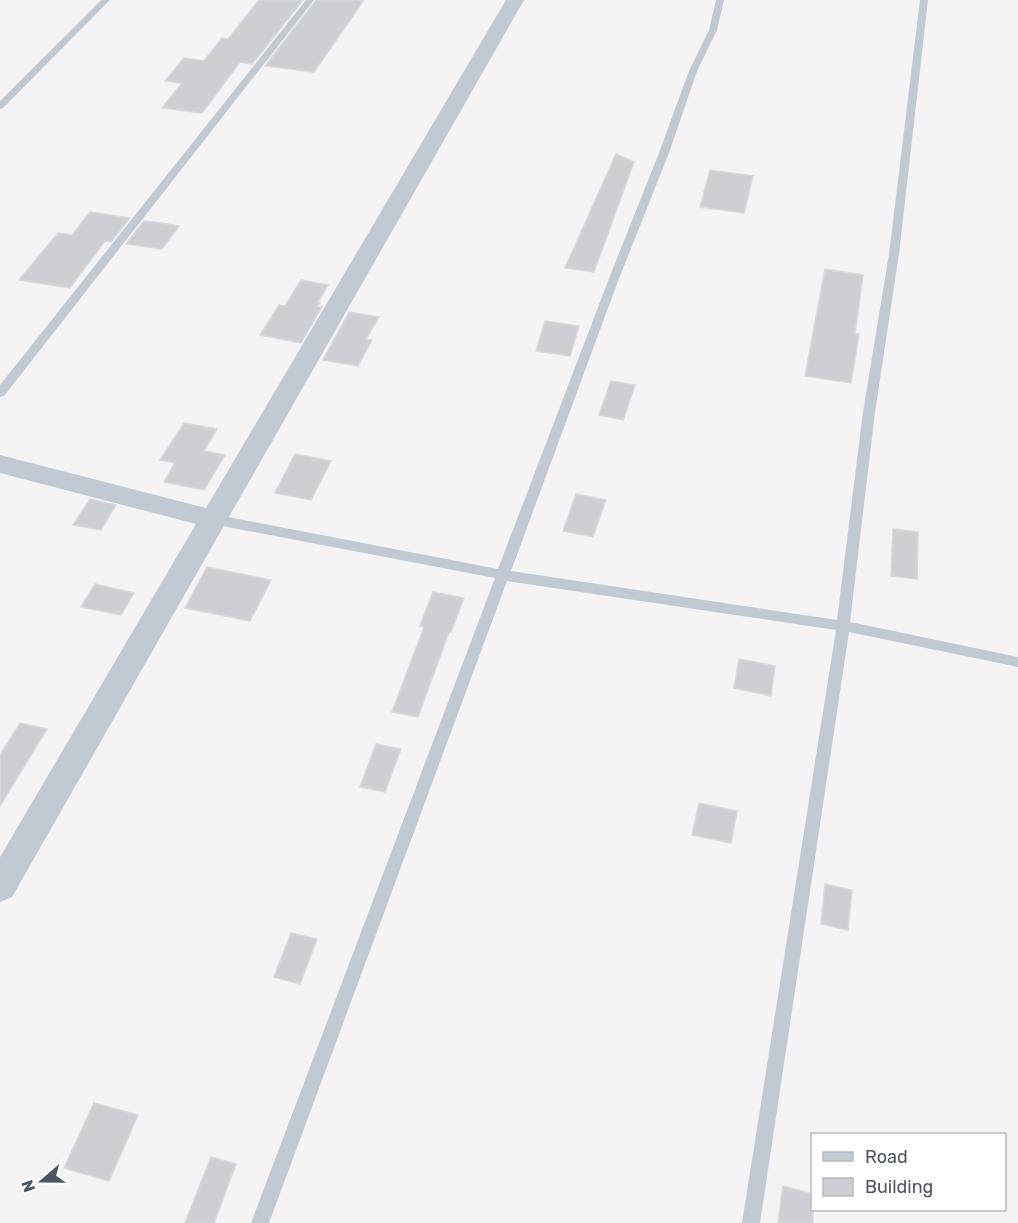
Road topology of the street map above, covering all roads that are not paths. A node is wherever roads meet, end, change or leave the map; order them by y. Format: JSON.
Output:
{"nodes":[{"id":1,"x":106,"y":0,"type":"edge"},
{"id":2,"x":310,"y":0,"type":"edge"},
{"id":3,"x":515,"y":0,"type":"edge"},
{"id":4,"x":720,"y":0,"type":"edge"},
{"id":5,"x":924,"y":0,"type":"edge"},
{"id":6,"x":0,"y":106,"type":"edge"},
{"id":7,"x":0,"y":393,"type":"edge"},
{"id":8,"x":0,"y":464,"type":"edge"},
{"id":9,"x":212,"y":519,"type":"junction"},
{"id":10,"x":503,"y":575,"type":"junction"},
{"id":11,"x":843,"y":627,"type":"junction"},
{"id":12,"x":1018,"y":662,"type":"edge"},
{"id":13,"x":0,"y":887,"type":"edge"},
{"id":14,"x":260,"y":1223,"type":"edge"},
{"id":15,"x":751,"y":1223,"type":"edge"}],
"edges":[{"from":1,"to":6,"type":"lane"},
{"from":2,"to":7,"type":"lane"},
{"from":3,"to":9,"type":"street"},
{"from":4,"to":10,"type":"lane"},
{"from":5,"to":11,"type":"lane"},
{"from":8,"to":9,"type":"street"},
{"from":9,"to":10,"type":"lane"},
{"from":9,"to":13,"type":"street"},
{"from":10,"to":11,"type":"lane"},
{"from":10,"to":14,"type":"lane"},
{"from":11,"to":12,"type":"lane"},
{"from":11,"to":15,"type":"lane"}]}
